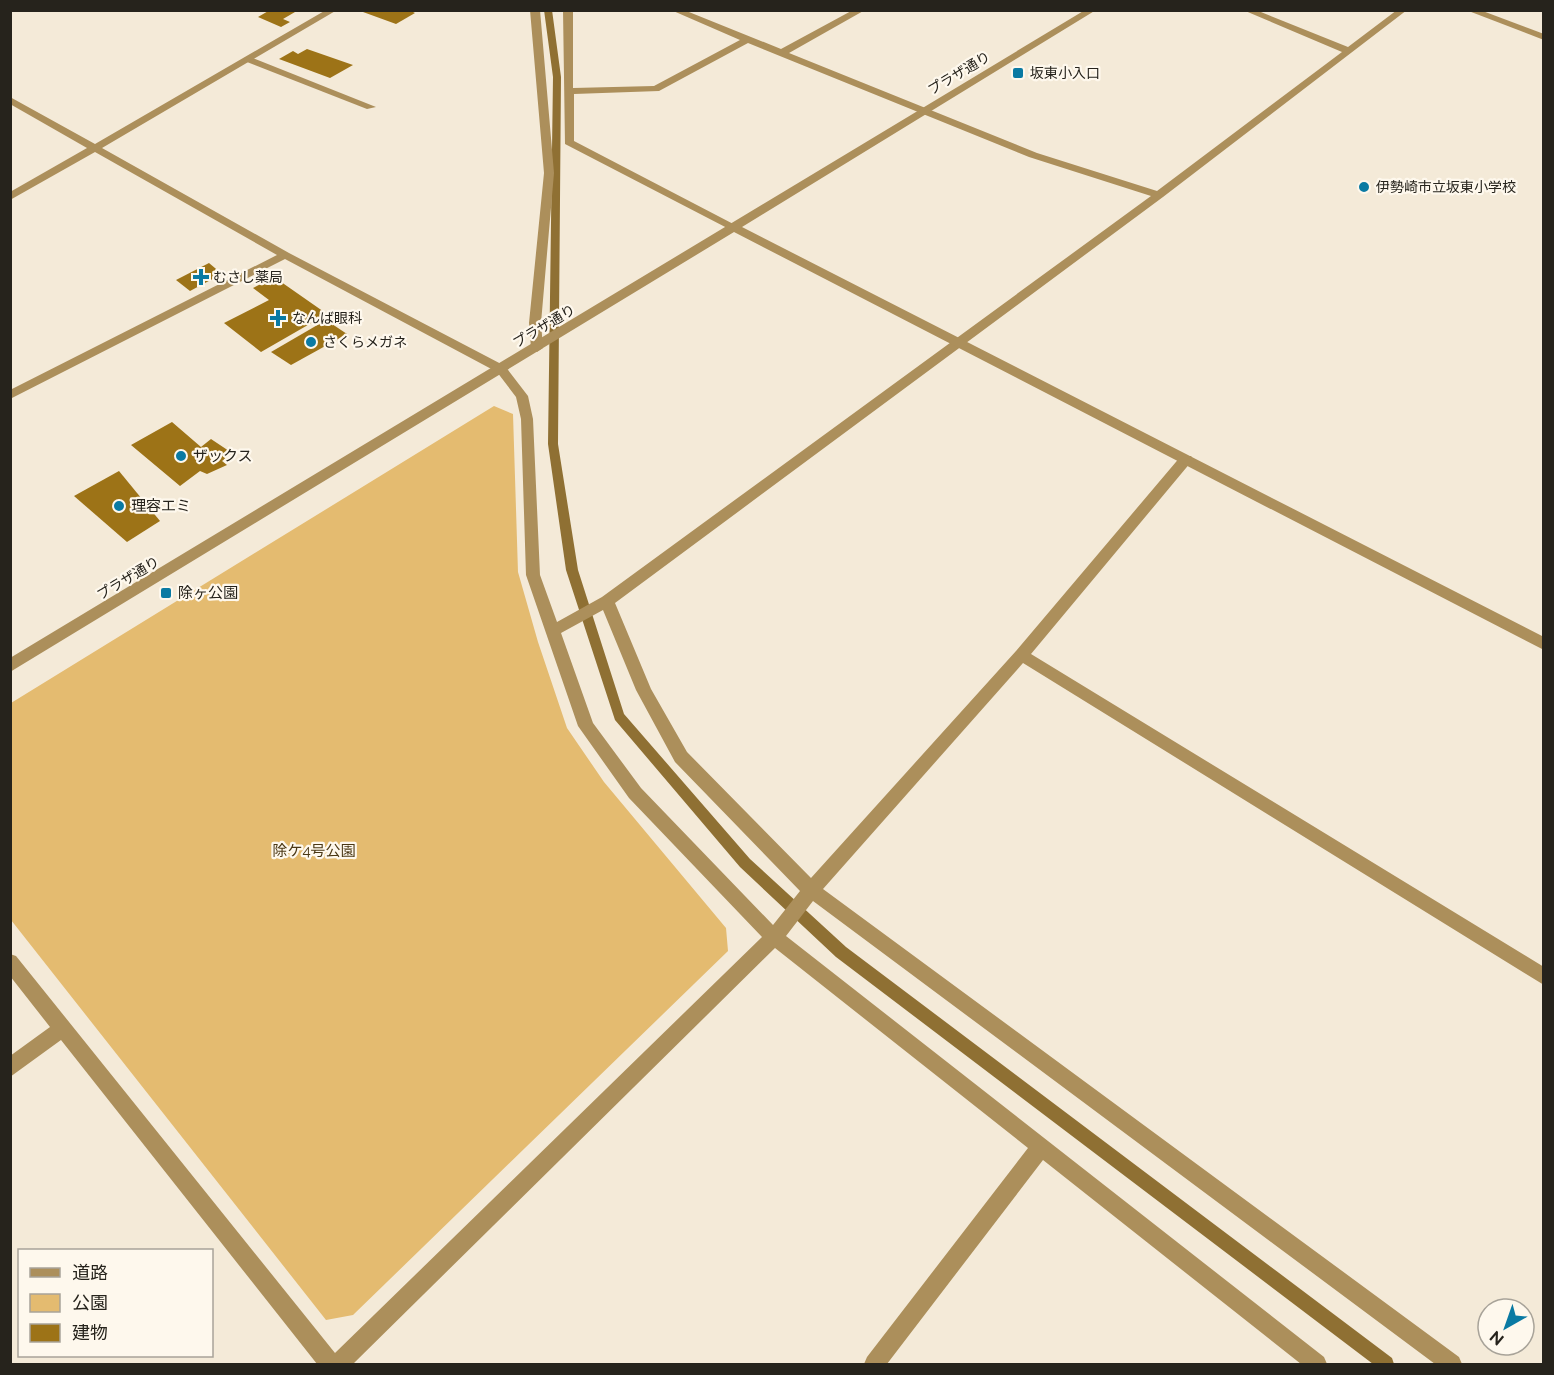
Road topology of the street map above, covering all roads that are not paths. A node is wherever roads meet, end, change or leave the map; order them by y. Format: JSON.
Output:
{"nodes":[{"id":1,"x":333,"y":10,"type":"edge"},
{"id":2,"x":535,"y":10,"type":"edge"},
{"id":3,"x":568,"y":10,"type":"edge"},
{"id":4,"x":675,"y":10,"type":"edge"},
{"id":5,"x":861,"y":10,"type":"edge"},
{"id":6,"x":1092,"y":10,"type":"edge"},
{"id":7,"x":1246,"y":10,"type":"edge"},
{"id":8,"x":1403,"y":10,"type":"edge"},
{"id":9,"x":1470,"y":10,"type":"edge"},
{"id":10,"x":1544,"y":37,"type":"edge"},
{"id":11,"x":747,"y":40,"type":"junction"},
{"id":12,"x":1349,"y":51,"type":"junction"},
{"id":13,"x":781,"y":53,"type":"junction"},
{"id":14,"x":250,"y":60,"type":"junction"},
{"id":15,"x":568,"y":91,"type":"junction"},
{"id":16,"x":10,"y":100,"type":"edge"},
{"id":17,"x":371,"y":107,"type":"dead end"},
{"id":18,"x":923,"y":112,"type":"junction"},
{"id":19,"x":96,"y":149,"type":"junction"},
{"id":20,"x":1159,"y":195,"type":"junction"},
{"id":21,"x":10,"y":197,"type":"edge"},
{"id":22,"x":735,"y":228,"type":"junction"},
{"id":23,"x":285,"y":255,"type":"junction"},
{"id":24,"x":960,"y":342,"type":"junction"},
{"id":25,"x":537,"y":348,"type":"junction"},
{"id":26,"x":501,"y":369,"type":"junction"},
{"id":27,"x":10,"y":395,"type":"edge"},
{"id":28,"x":1186,"y":459,"type":"junction"},
{"id":29,"x":607,"y":601,"type":"junction"},
{"id":30,"x":552,"y":631,"type":"junction"},
{"id":31,"x":1544,"y":644,"type":"edge"},
{"id":32,"x":1021,"y":655,"type":"junction"},
{"id":33,"x":10,"y":666,"type":"edge"},
{"id":34,"x":811,"y":890,"type":"junction"},
{"id":35,"x":774,"y":938,"type":"junction"},
{"id":36,"x":10,"y":962,"type":"edge"},
{"id":37,"x":1544,"y":976,"type":"edge"},
{"id":38,"x":63,"y":1028,"type":"junction"},
{"id":39,"x":10,"y":1068,"type":"edge"},
{"id":40,"x":1040,"y":1148,"type":"junction"},
{"id":41,"x":330,"y":1365,"type":"edge"},
{"id":42,"x":339,"y":1365,"type":"edge"},
{"id":43,"x":874,"y":1365,"type":"edge"},
{"id":44,"x":1317,"y":1365,"type":"edge"},
{"id":45,"x":1452,"y":1365,"type":"edge"}],
"edges":[{"from":1,"to":14,"type":"street"},
{"from":2,"to":25,"type":"street"},
{"from":3,"to":15,"type":"street"},
{"from":4,"to":11,"type":"street"},
{"from":5,"to":13,"type":"street"},
{"from":6,"to":18,"type":"street","name":"プラザ通り"},
{"from":7,"to":12,"type":"street"},
{"from":8,"to":12,"type":"street"},
{"from":9,"to":10,"type":"street"},
{"from":11,"to":13,"type":"street"},
{"from":11,"to":15,"type":"street"},
{"from":12,"to":20,"type":"street"},
{"from":13,"to":18,"type":"street"},
{"from":14,"to":17,"type":"street"},
{"from":14,"to":19,"type":"street"},
{"from":15,"to":22,"type":"street"},
{"from":16,"to":19,"type":"street"},
{"from":18,"to":20,"type":"street"},
{"from":18,"to":22,"type":"street","name":"プラザ通り"},
{"from":19,"to":21,"type":"street"},
{"from":19,"to":23,"type":"street"},
{"from":20,"to":24,"type":"street"},
{"from":22,"to":24,"type":"street"},
{"from":22,"to":25,"type":"street","name":"プラザ通り"},
{"from":23,"to":26,"type":"street"},
{"from":23,"to":27,"type":"street"},
{"from":24,"to":28,"type":"street"},
{"from":24,"to":29,"type":"street"},
{"from":25,"to":26,"type":"street","name":"プラザ通り"},
{"from":26,"to":30,"type":"street"},
{"from":26,"to":33,"type":"street","name":"プラザ通り"},
{"from":28,"to":31,"type":"street"},
{"from":28,"to":32,"type":"street"},
{"from":29,"to":30,"type":"street"},
{"from":29,"to":34,"type":"street"},
{"from":30,"to":35,"type":"street"},
{"from":32,"to":34,"type":"street"},
{"from":32,"to":37,"type":"street"},
{"from":34,"to":35,"type":"street"},
{"from":34,"to":45,"type":"street"},
{"from":35,"to":40,"type":"street"},
{"from":35,"to":42,"type":"street"},
{"from":36,"to":38,"type":"street"},
{"from":38,"to":39,"type":"street"},
{"from":38,"to":41,"type":"street"},
{"from":40,"to":43,"type":"street"},
{"from":40,"to":44,"type":"street"}]}
